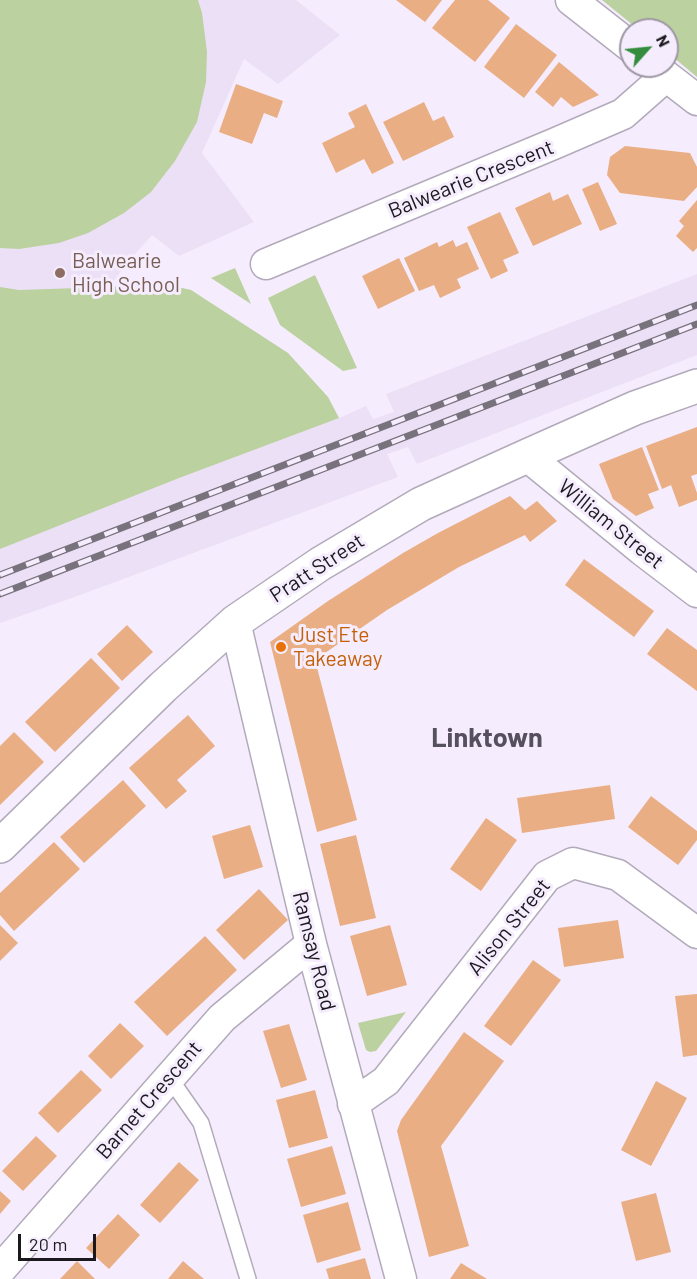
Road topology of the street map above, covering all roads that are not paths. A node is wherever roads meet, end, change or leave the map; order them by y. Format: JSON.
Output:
{"nodes":[{"id":1,"x":571,"y":0,"type":"edge"},
{"id":2,"x":619,"y":38,"type":"edge"},
{"id":3,"x":653,"y":78,"type":"edge"},
{"id":4,"x":668,"y":78,"type":"edge"},
{"id":5,"x":697,"y":100,"type":"edge"},
{"id":6,"x":266,"y":264,"type":"dead end"},
{"id":7,"x":697,"y":386,"type":"edge"},
{"id":8,"x":527,"y":456,"type":"junction"},
{"id":9,"x":697,"y":592,"type":"edge"},
{"id":10,"x":235,"y":622,"type":"junction"},
{"id":11,"x":0,"y":846,"type":"edge"},
{"id":12,"x":697,"y":933,"type":"edge"},
{"id":13,"x":311,"y":944,"type":"junction"},
{"id":14,"x":170,"y":1077,"type":"junction"},
{"id":15,"x":353,"y":1104,"type":"junction"},
{"id":16,"x":0,"y":1270,"type":"edge"},
{"id":17,"x":248,"y":1279,"type":"edge"},
{"id":18,"x":401,"y":1279,"type":"edge"}],
"edges":[{"from":1,"to":2,"type":"street"},
{"from":3,"to":6,"type":"street","name":"Balwearie Crescent"},
{"from":4,"to":5,"type":"street"},
{"from":7,"to":8,"type":"main road","name":"Pratt Street"},
{"from":8,"to":9,"type":"street","name":"William Street"},
{"from":8,"to":10,"type":"main road","name":"Pratt Street"},
{"from":10,"to":11,"type":"main road","name":"Pratt Street"},
{"from":10,"to":13,"type":"street","name":"Ramsay Road"},
{"from":12,"to":15,"type":"street","name":"Alison Street"},
{"from":13,"to":14,"type":"street","name":"Barnet Crescent"},
{"from":13,"to":15,"type":"street","name":"Ramsay Road"},
{"from":14,"to":16,"type":"street","name":"Barnet Crescent"},
{"from":14,"to":17,"type":"lane"},
{"from":15,"to":18,"type":"street","name":"Ramsay Road"}]}
